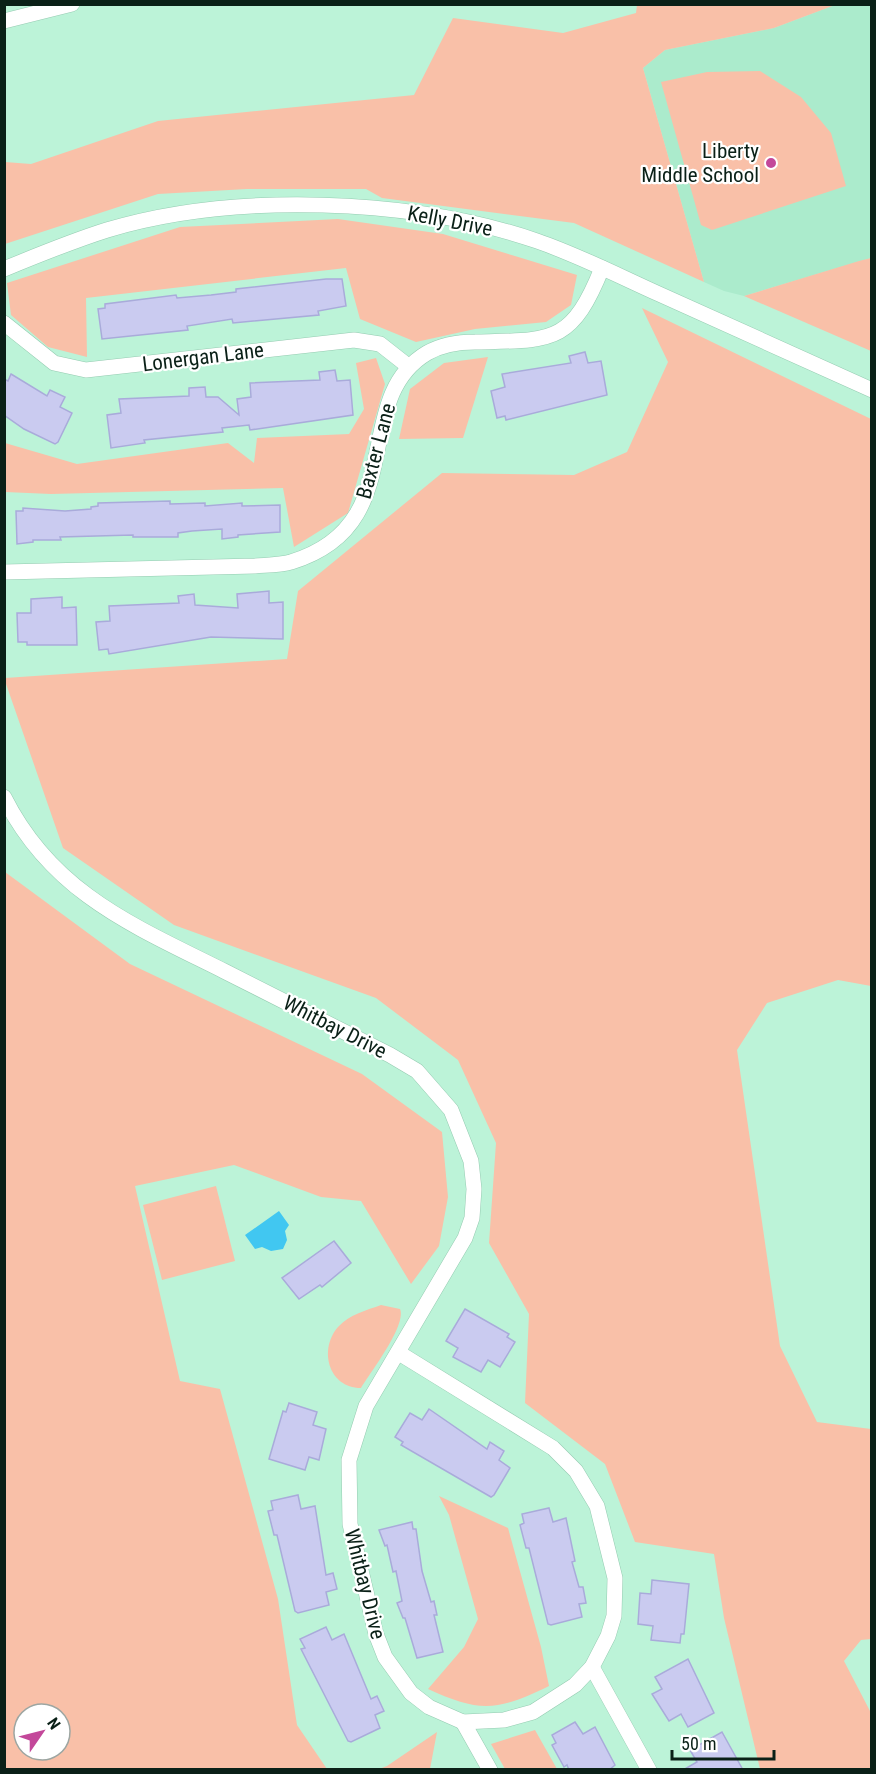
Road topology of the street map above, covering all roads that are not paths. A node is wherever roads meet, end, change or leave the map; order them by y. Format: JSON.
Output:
{"nodes":[{"id":1,"x":72,"y":4,"type":"edge"},
{"id":2,"x":4,"y":21,"type":"edge"},
{"id":3,"x":602,"y":268,"type":"junction"},
{"id":4,"x":4,"y":269,"type":"edge"},
{"id":5,"x":4,"y":323,"type":"edge"},
{"id":6,"x":408,"y":366,"type":"junction"},
{"id":7,"x":872,"y":390,"type":"edge"},
{"id":8,"x":4,"y":572,"type":"edge"},
{"id":9,"x":4,"y":797,"type":"edge"},
{"id":10,"x":399,"y":1353,"type":"junction"},
{"id":11,"x":592,"y":1667,"type":"junction"},
{"id":12,"x":463,"y":1722,"type":"junction"},
{"id":13,"x":490,"y":1770,"type":"edge"},
{"id":14,"x":649,"y":1770,"type":"edge"}],
"edges":[{"from":1,"to":2,"type":"street"},
{"from":3,"to":4,"type":"street","name":"Kelly Drive"},
{"from":3,"to":6,"type":"street","name":"Baxter Lane"},
{"from":3,"to":7,"type":"street","name":"Kelly Drive"},
{"from":5,"to":6,"type":"street","name":"Lonergan Lane"},
{"from":6,"to":8,"type":"street","name":"Baxter Lane"},
{"from":9,"to":10,"type":"street","name":"Whitbay Drive"},
{"from":10,"to":11,"type":"street","name":"Whitbay Drive"},
{"from":10,"to":12,"type":"street","name":"Whitbay Drive"},
{"from":11,"to":12,"type":"street","name":"Whitbay Drive"},
{"from":11,"to":14,"type":"street"},
{"from":12,"to":13,"type":"street"}]}
